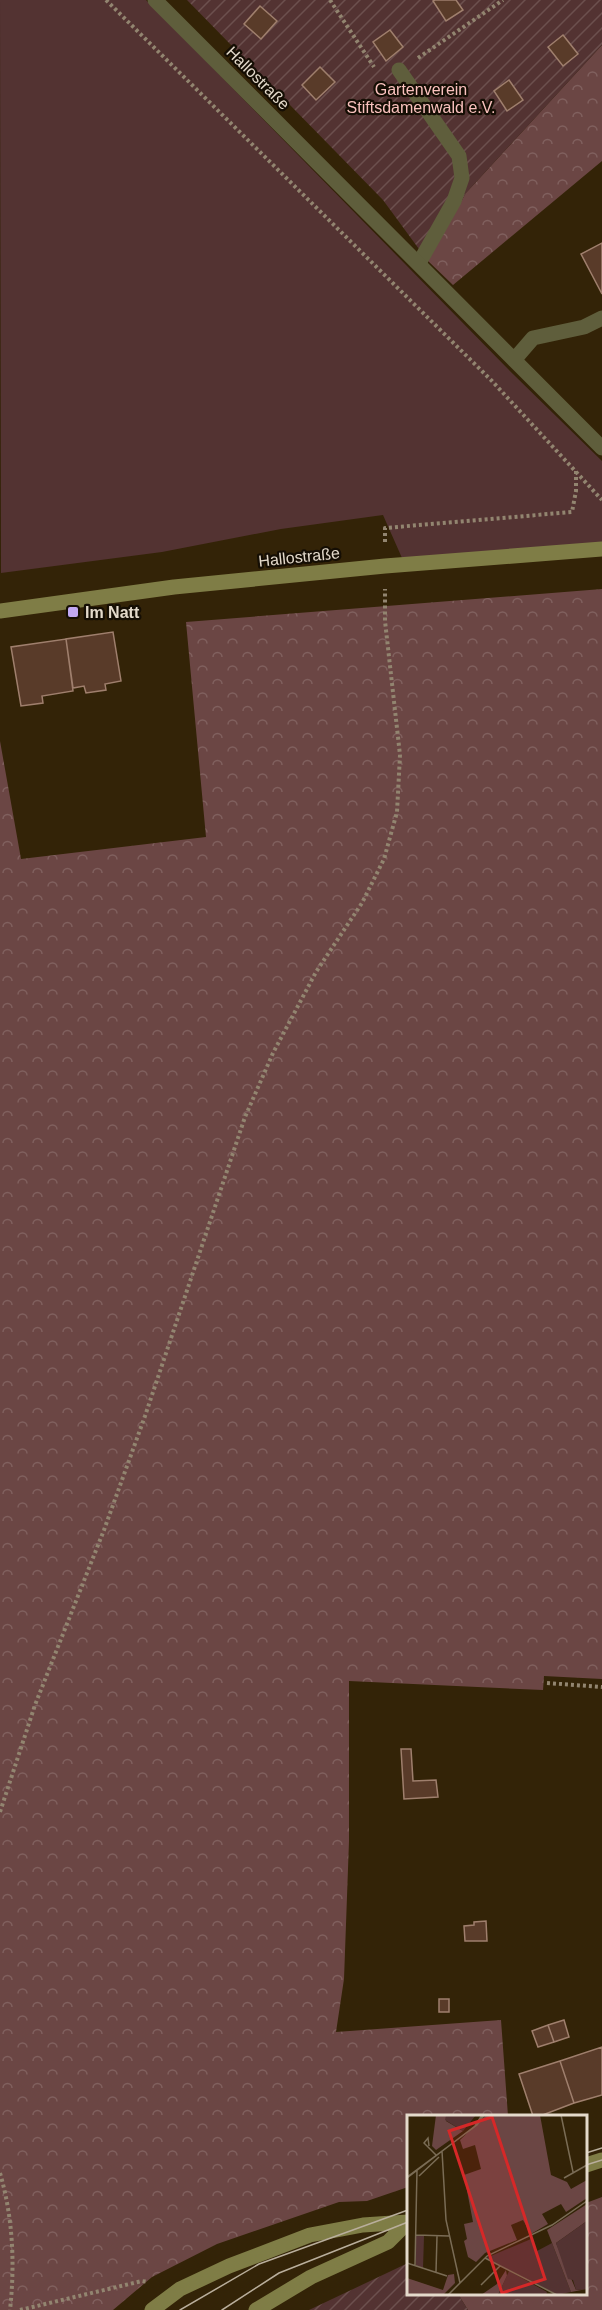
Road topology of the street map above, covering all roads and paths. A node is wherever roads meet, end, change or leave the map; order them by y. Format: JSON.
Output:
{"nodes":[{"id":1,"x":106,"y":0,"type":"edge"},
{"id":2,"x":155,"y":0,"type":"edge"},
{"id":3,"x":330,"y":0,"type":"edge"},
{"id":4,"x":502,"y":0,"type":"edge"},
{"id":5,"x":399,"y":70,"type":"junction"},
{"id":6,"x":419,"y":263,"type":"junction"},
{"id":7,"x":602,"y":318,"type":"edge"},
{"id":8,"x":514,"y":360,"type":"junction"},
{"id":9,"x":602,"y":448,"type":"edge"},
{"id":10,"x":576,"y":470,"type":"junction"},
{"id":11,"x":602,"y":500,"type":"edge"},
{"id":12,"x":602,"y":549,"type":"edge"},
{"id":13,"x":385,"y":566,"type":"junction"},
{"id":14,"x":0,"y":611,"type":"edge"},
{"id":15,"x":547,"y":1683,"type":"dead end"},
{"id":16,"x":602,"y":1687,"type":"edge"},
{"id":17,"x":0,"y":1812,"type":"edge"},
{"id":18,"x":602,"y":2160,"type":"edge"},
{"id":19,"x":587,"y":2164,"type":"edge"},
{"id":20,"x":0,"y":2173,"type":"edge"},
{"id":21,"x":407,"y":2222,"type":"edge"},
{"id":22,"x":407,"y":2223,"type":"edge"},
{"id":23,"x":180,"y":2289,"type":"junction"},
{"id":24,"x":10,"y":2310,"type":"edge"},
{"id":25,"x":20,"y":2310,"type":"edge"},
{"id":26,"x":152,"y":2310,"type":"edge"},
{"id":27,"x":256,"y":2310,"type":"edge"}],
"edges":[{"from":1,"to":10,"type":"path"},
{"from":2,"to":6,"type":"street","name":"Hallostraße"},
{"from":3,"to":5,"type":"path"},
{"from":4,"to":5,"type":"path"},
{"from":5,"to":6,"type":"street"},
{"from":6,"to":8,"type":"street","name":"Hallostraße"},
{"from":7,"to":8,"type":"street"},
{"from":8,"to":9,"type":"street","name":"Hallostraße"},
{"from":10,"to":11,"type":"path"},
{"from":10,"to":13,"type":"path"},
{"from":12,"to":13,"type":"main road","name":"Hallostraße"},
{"from":13,"to":14,"type":"main road","name":"Hallostraße"},
{"from":13,"to":17,"type":"path"},
{"from":15,"to":16,"type":"path"},
{"from":18,"to":19,"type":"main road"},
{"from":20,"to":24,"type":"path"},
{"from":21,"to":23,"type":"main road"},
{"from":22,"to":27,"type":"main road"},
{"from":23,"to":25,"type":"path"},
{"from":23,"to":26,"type":"main road"}]}
